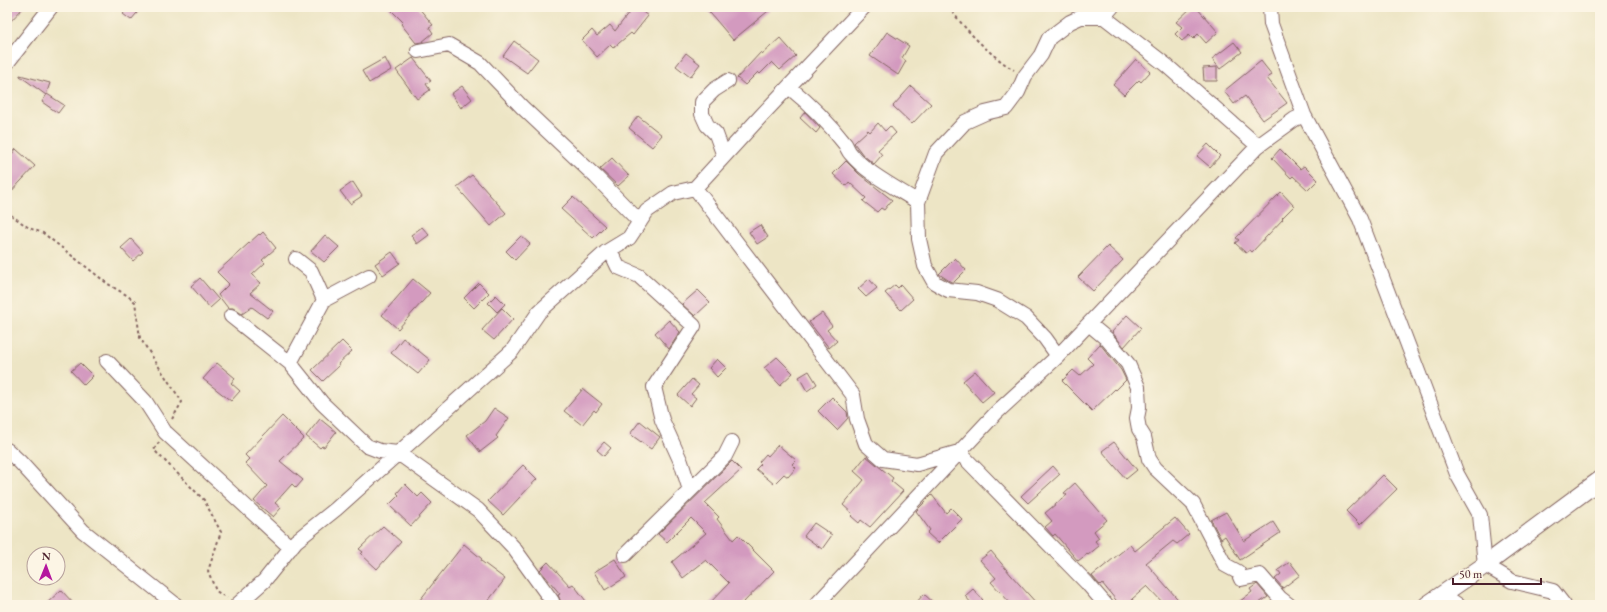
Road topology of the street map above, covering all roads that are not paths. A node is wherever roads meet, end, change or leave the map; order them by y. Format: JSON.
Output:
{"nodes":[{"id":1,"x":51,"y":7,"type":"edge"},
{"id":2,"x":864,"y":7,"type":"edge"},
{"id":3,"x":1091,"y":7,"type":"edge"},
{"id":4,"x":1270,"y":7,"type":"edge"},
{"id":5,"x":1108,"y":12,"type":"edge"},
{"id":6,"x":418,"y":51,"type":"dead end"},
{"id":7,"x":7,"y":63,"type":"edge"},
{"id":8,"x":728,"y":81,"type":"dead end"},
{"id":9,"x":789,"y":87,"type":"junction"},
{"id":10,"x":1304,"y":115,"type":"junction"},
{"id":11,"x":1258,"y":146,"type":"junction"},
{"id":12,"x":724,"y":156,"type":"junction"},
{"id":13,"x":695,"y":188,"type":"junction"},
{"id":14,"x":918,"y":202,"type":"junction"},
{"id":15,"x":640,"y":222,"type":"junction"},
{"id":16,"x":610,"y":250,"type":"junction"},
{"id":17,"x":296,"y":259,"type":"dead end"},
{"id":18,"x":369,"y":276,"type":"dead end"},
{"id":19,"x":324,"y":300,"type":"junction"},
{"id":20,"x":231,"y":316,"type":"dead end"},
{"id":21,"x":1089,"y":324,"type":"junction"},
{"id":22,"x":1058,"y":356,"type":"junction"},
{"id":23,"x":107,"y":361,"type":"dead end"},
{"id":24,"x":290,"y":363,"type":"junction"},
{"id":25,"x":732,"y":442,"type":"dead end"},
{"id":26,"x":7,"y":450,"type":"edge"},
{"id":27,"x":959,"y":452,"type":"junction"},
{"id":28,"x":398,"y":453,"type":"junction"},
{"id":29,"x":1600,"y":480,"type":"edge"},
{"id":30,"x":690,"y":490,"type":"junction"},
{"id":31,"x":291,"y":548,"type":"junction"},
{"id":32,"x":625,"y":555,"type":"dead end"},
{"id":33,"x":1484,"y":565,"type":"junction"},
{"id":34,"x":1442,"y":594,"type":"junction"},
{"id":35,"x":176,"y":605,"type":"edge"},
{"id":36,"x":237,"y":605,"type":"edge"},
{"id":37,"x":553,"y":605,"type":"edge"},
{"id":38,"x":816,"y":605,"type":"edge"},
{"id":39,"x":1106,"y":605,"type":"edge"},
{"id":40,"x":1289,"y":605,"type":"edge"},
{"id":41,"x":1427,"y":605,"type":"edge"},
{"id":42,"x":1458,"y":605,"type":"edge"},
{"id":43,"x":1564,"y":605,"type":"edge"}],
"edges":[{"from":1,"to":7,"type":"street"},
{"from":2,"to":9,"type":"street"},
{"from":3,"to":5,"type":"street"},
{"from":4,"to":10,"type":"street"},
{"from":5,"to":11,"type":"street"},
{"from":5,"to":14,"type":"street"},
{"from":6,"to":15,"type":"street"},
{"from":8,"to":12,"type":"street"},
{"from":9,"to":12,"type":"street"},
{"from":9,"to":14,"type":"street"},
{"from":10,"to":11,"type":"street"},
{"from":10,"to":33,"type":"street"},
{"from":11,"to":21,"type":"street"},
{"from":12,"to":13,"type":"street"},
{"from":13,"to":15,"type":"street"},
{"from":13,"to":27,"type":"street"},
{"from":14,"to":22,"type":"street"},
{"from":15,"to":16,"type":"street"},
{"from":16,"to":28,"type":"street"},
{"from":16,"to":30,"type":"street"},
{"from":17,"to":19,"type":"street"},
{"from":18,"to":19,"type":"street"},
{"from":19,"to":24,"type":"street"},
{"from":20,"to":24,"type":"street"},
{"from":21,"to":22,"type":"street"},
{"from":21,"to":40,"type":"street"},
{"from":22,"to":27,"type":"street"},
{"from":23,"to":31,"type":"street"},
{"from":24,"to":28,"type":"street"},
{"from":25,"to":30,"type":"street"},
{"from":26,"to":35,"type":"street"},
{"from":27,"to":38,"type":"street"},
{"from":27,"to":39,"type":"street"},
{"from":28,"to":31,"type":"street"},
{"from":28,"to":37,"type":"street"},
{"from":29,"to":33,"type":"main road"},
{"from":30,"to":32,"type":"street"},
{"from":31,"to":36,"type":"street"},
{"from":33,"to":34,"type":"main road"},
{"from":33,"to":43,"type":"street"},
{"from":34,"to":41,"type":"main road"},
{"from":34,"to":42,"type":"street"}]}
